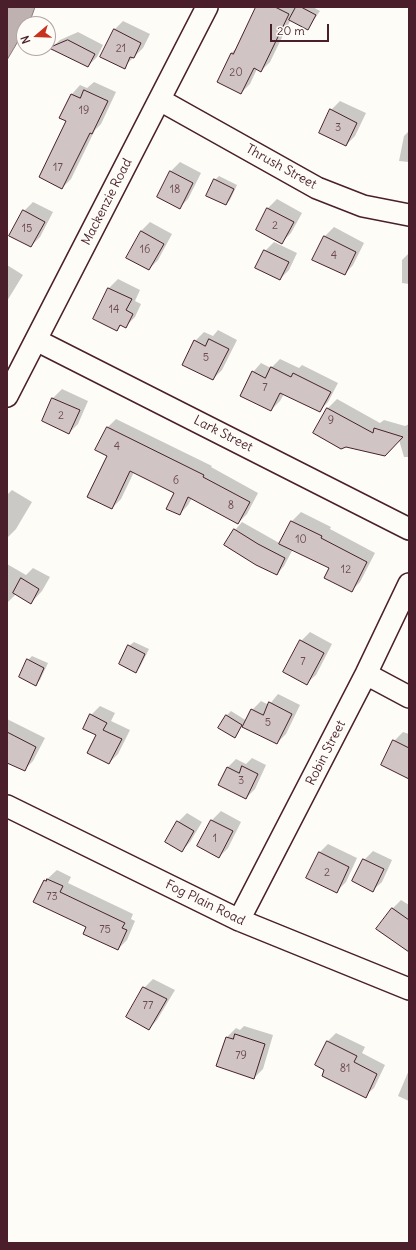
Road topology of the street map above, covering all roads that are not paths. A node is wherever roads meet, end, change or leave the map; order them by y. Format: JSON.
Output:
{"nodes":[{"id":1,"x":207,"y":7,"type":"edge"},
{"id":2,"x":160,"y":100,"type":"junction"},
{"id":3,"x":409,"y":215,"type":"edge"},
{"id":4,"x":36,"y":340,"type":"junction"},
{"id":5,"x":7,"y":396,"type":"edge"},
{"id":6,"x":409,"y":529,"type":"edge"},
{"id":7,"x":409,"y":584,"type":"edge"},
{"id":8,"x":366,"y":674,"type":"junction"},
{"id":9,"x":409,"y":697,"type":"edge"},
{"id":10,"x":7,"y":806,"type":"edge"},
{"id":11,"x":239,"y":920,"type":"junction"},
{"id":12,"x":409,"y":988,"type":"edge"}],
"edges":[{"from":1,"to":2,"type":"street","name":"Mackenzie Road"},
{"from":2,"to":3,"type":"street","name":"Thrush Street"},
{"from":2,"to":4,"type":"street","name":"Mackenzie Road"},
{"from":4,"to":5,"type":"street","name":"Mackenzie Road"},
{"from":4,"to":6,"type":"street","name":"Lark Street"},
{"from":7,"to":8,"type":"street","name":"Robin Street"},
{"from":8,"to":9,"type":"street"},
{"from":8,"to":11,"type":"street","name":"Robin Street"},
{"from":10,"to":11,"type":"street","name":"Fog Plain Road"},
{"from":11,"to":12,"type":"street","name":"Fog Plain Road"}]}
